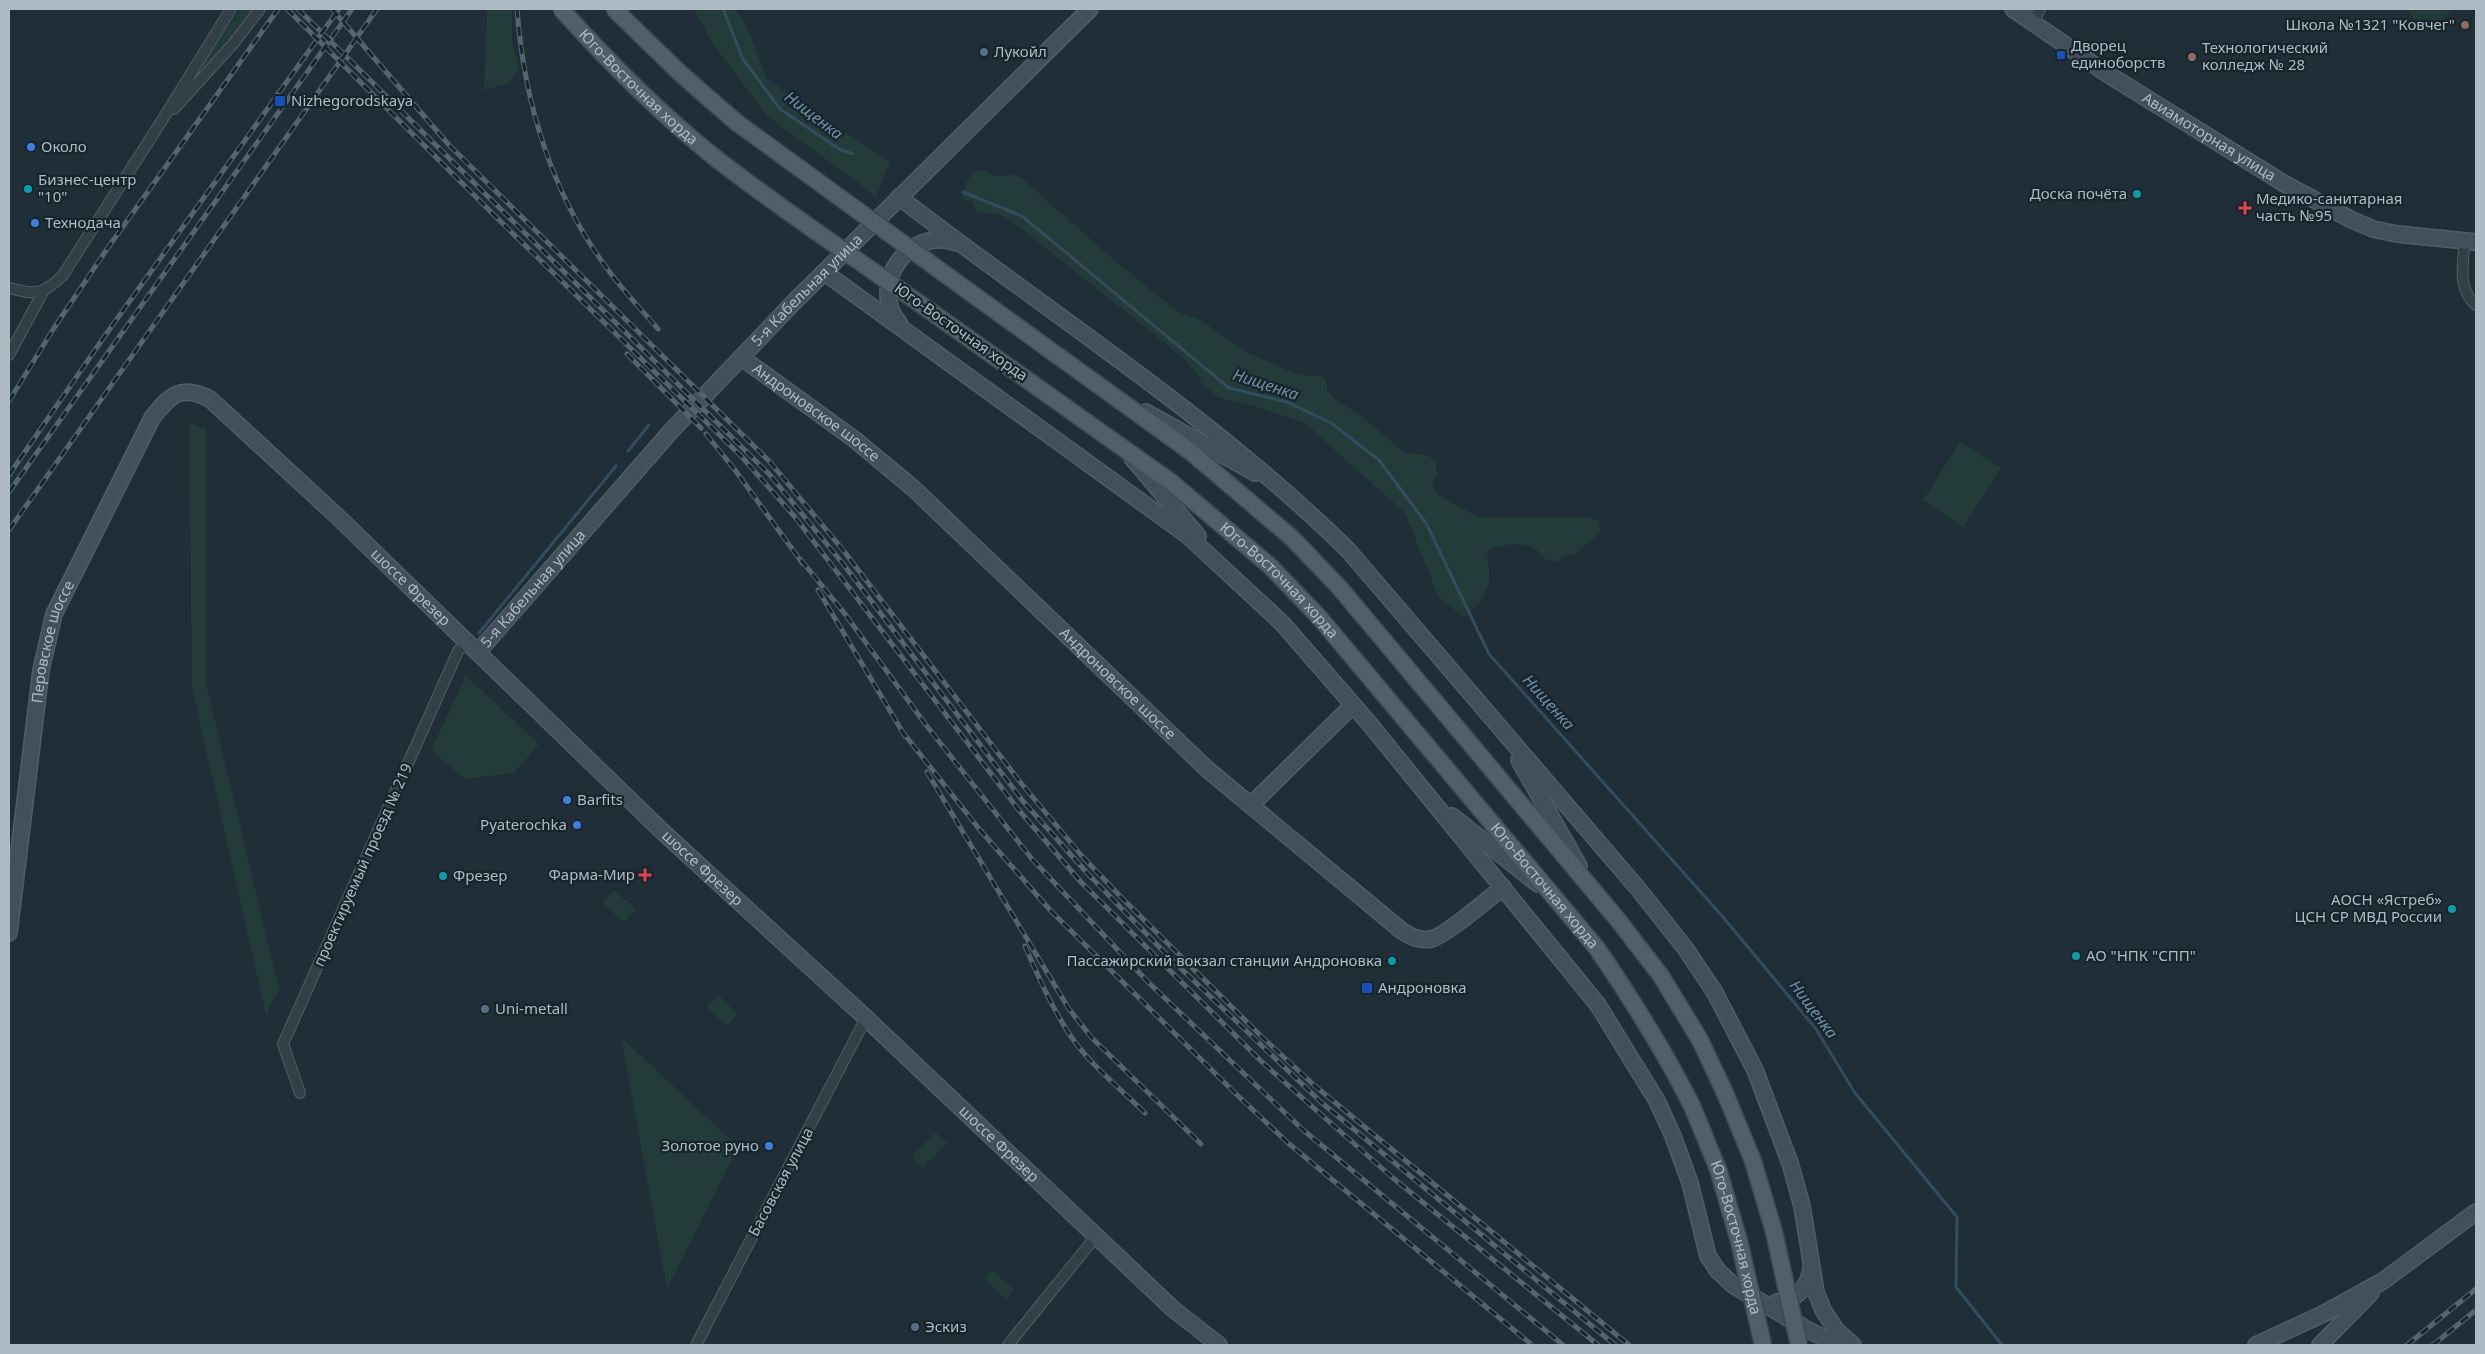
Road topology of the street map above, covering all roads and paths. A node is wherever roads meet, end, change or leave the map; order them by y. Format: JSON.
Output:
{"nodes":[{"id":1,"x":231,"y":9,"type":"edge"},
{"id":2,"x":260,"y":9,"type":"edge"},
{"id":3,"x":561,"y":9,"type":"edge"},
{"id":4,"x":614,"y":9,"type":"edge"},
{"id":5,"x":1090,"y":9,"type":"edge"},
{"id":6,"x":2013,"y":9,"type":"edge"},
{"id":7,"x":2040,"y":9,"type":"edge"},
{"id":8,"x":2033,"y":22,"type":"junction"},
{"id":9,"x":161,"y":122,"type":"junction"},
{"id":10,"x":899,"y":197,"type":"junction"},
{"id":11,"x":2471,"y":242,"type":"edge"},
{"id":12,"x":970,"y":249,"type":"junction"},
{"id":13,"x":824,"y":272,"type":"junction"},
{"id":14,"x":9,"y":288,"type":"edge"},
{"id":15,"x":43,"y":292,"type":"junction"},
{"id":16,"x":2476,"y":304,"type":"edge"},
{"id":17,"x":908,"y":333,"type":"junction"},
{"id":18,"x":9,"y":355,"type":"edge"},
{"id":19,"x":742,"y":358,"type":"junction"},
{"id":20,"x":1101,"y":387,"type":"junction"},
{"id":21,"x":189,"y":392,"type":"joint"},
{"id":22,"x":1121,"y":446,"type":"junction"},
{"id":23,"x":1289,"y":492,"type":"junction"},
{"id":24,"x":1226,"y":569,"type":"junction"},
{"id":25,"x":467,"y":641,"type":"junction"},
{"id":26,"x":478,"y":652,"type":"junction"},
{"id":27,"x":1353,"y":705,"type":"junction"},
{"id":28,"x":1500,"y":728,"type":"junction"},
{"id":29,"x":1427,"y":796,"type":"junction"},
{"id":30,"x":1252,"y":804,"type":"junction"},
{"id":31,"x":1589,"y":885,"type":"junction"},
{"id":32,"x":1503,"y":887,"type":"junction"},
{"id":33,"x":1552,"y":896,"type":"junction"},
{"id":34,"x":9,"y":933,"type":"edge"},
{"id":35,"x":866,"y":1018,"type":"junction"},
{"id":36,"x":300,"y":1093,"type":"dead end"},
{"id":37,"x":2476,"y":1212,"type":"edge"},
{"id":38,"x":1097,"y":1235,"type":"junction"},
{"id":39,"x":1812,"y":1262,"type":"junction"},
{"id":40,"x":2383,"y":1281,"type":"junction"},
{"id":41,"x":1758,"y":1300,"type":"junction"},
{"id":42,"x":696,"y":1345,"type":"edge"},
{"id":43,"x":1008,"y":1345,"type":"edge"},
{"id":44,"x":1219,"y":1345,"type":"edge"},
{"id":45,"x":1763,"y":1345,"type":"edge"},
{"id":46,"x":1799,"y":1345,"type":"edge"},
{"id":47,"x":1839,"y":1345,"type":"edge"},
{"id":48,"x":1853,"y":1345,"type":"edge"},
{"id":49,"x":2256,"y":1345,"type":"edge"},
{"id":50,"x":2320,"y":1345,"type":"edge"}],
"edges":[{"from":1,"to":9,"type":"street"},
{"from":2,"to":9,"type":"street"},
{"from":3,"to":22,"type":"main road","name":"Юго-Восточная хорда","bridge":true},
{"from":4,"to":20,"type":"main road","bridge":true},
{"from":5,"to":10,"type":"street","name":"5-я Кабельная улица"},
{"from":6,"to":8,"type":"street","name":"Авиамоторная улица"},
{"from":7,"to":8,"type":"street"},
{"from":8,"to":11,"type":"street","name":"Авиамоторная улица"},
{"from":9,"to":15,"type":"street"},
{"from":10,"to":12,"type":"street"},
{"from":10,"to":13,"type":"street","name":"5-я Кабельная улица"},
{"from":11,"to":16,"type":"street"},
{"from":12,"to":17,"type":"street"},
{"from":12,"to":23,"type":"street"},
{"from":13,"to":17,"type":"street"},
{"from":13,"to":19,"type":"street","name":"5-я Кабельная улица"},
{"from":14,"to":15,"type":"street"},
{"from":15,"to":18,"type":"street"},
{"from":17,"to":24,"type":"street"},
{"from":19,"to":26,"type":"street","name":"5-я Кабельная улица"},
{"from":19,"to":30,"type":"street","name":"Андроновское шоссе"},
{"from":20,"to":23,"type":"street"},
{"from":20,"to":31,"type":"main road"},
{"from":21,"to":25,"type":"street","name":"шоссе Фрезер"},
{"from":21,"to":34,"type":"street","name":"Перовское шоссе"},
{"from":22,"to":24,"type":"street"},
{"from":22,"to":33,"type":"main road","name":"Юго-Восточная хорда"},
{"from":23,"to":28,"type":"street"},
{"from":24,"to":27,"type":"street"},
{"from":25,"to":26,"type":"street","name":"шоссе Фрезер"},
{"from":25,"to":36,"type":"street","name":"проектируемый проезд № 219"},
{"from":26,"to":35,"type":"street","name":"шоссе Фрезер"},
{"from":27,"to":29,"type":"street"},
{"from":27,"to":30,"type":"street"},
{"from":28,"to":31,"type":"street"},
{"from":28,"to":39,"type":"street"},
{"from":29,"to":32,"type":"street"},
{"from":29,"to":33,"type":"street"},
{"from":30,"to":32,"type":"street","name":"Андроновское шоссе"},
{"from":31,"to":46,"type":"main road","bridge":true},
{"from":32,"to":41,"type":"street"},
{"from":33,"to":45,"type":"main road","name":"Юго-Восточная хорда","bridge":true},
{"from":35,"to":38,"type":"street","name":"шоссе Фрезер"},
{"from":35,"to":42,"type":"street","name":"Басовская улица"},
{"from":37,"to":40,"type":"street"},
{"from":38,"to":43,"type":"street"},
{"from":38,"to":44,"type":"street","name":"шоссе Фрезер"},
{"from":39,"to":41,"type":"street"},
{"from":39,"to":48,"type":"street"},
{"from":40,"to":49,"type":"street"},
{"from":40,"to":50,"type":"street"},
{"from":41,"to":47,"type":"street"}]}
